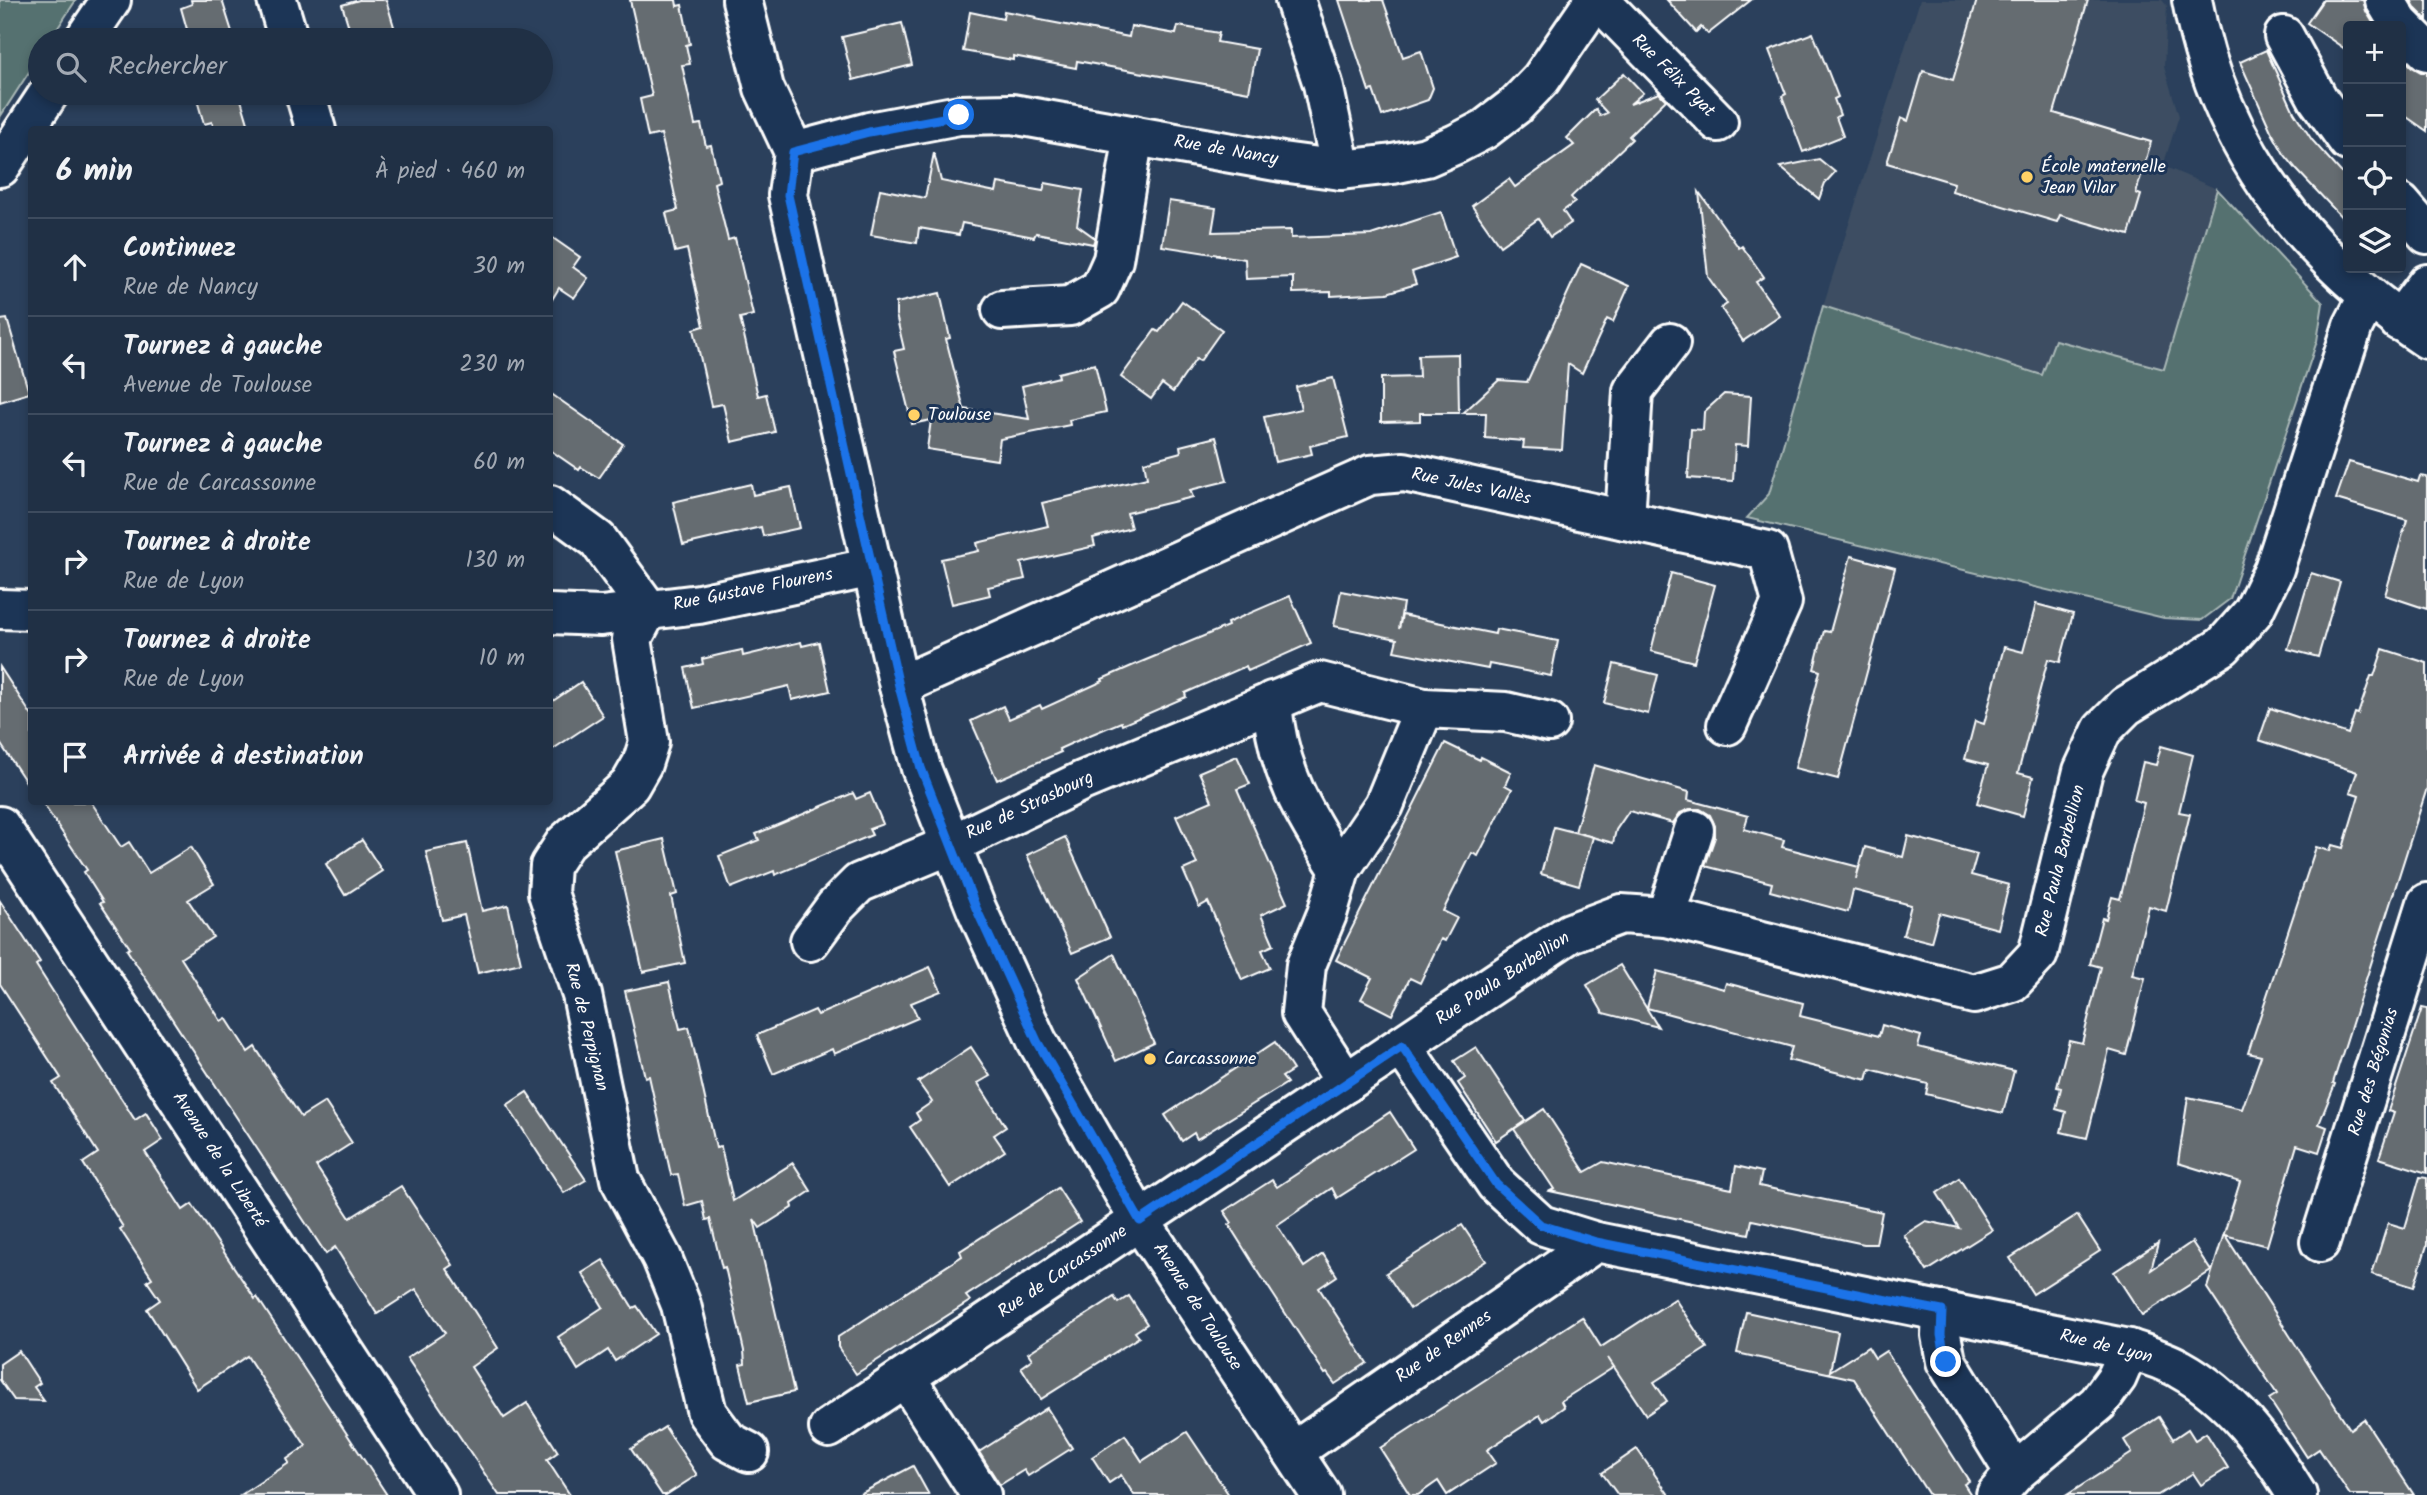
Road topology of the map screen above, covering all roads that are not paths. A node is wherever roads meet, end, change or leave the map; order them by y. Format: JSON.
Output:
{"nodes":[{"id":1,"x":111,"y":0,"type":"edge"},
{"id":2,"x":277,"y":0,"type":"edge"},
{"id":3,"x":742,"y":0,"type":"edge"},
{"id":4,"x":1295,"y":0,"type":"edge"},
{"id":5,"x":1597,"y":0,"type":"edge"},
{"id":6,"x":2192,"y":0,"type":"edge"},
{"id":7,"x":2385,"y":0,"type":"edge"},
{"id":8,"x":92,"y":28,"type":"edge"},
{"id":9,"x":285,"y":28,"type":"edge"},
{"id":10,"x":2284,"y":36,"type":"dead end"},
{"id":11,"x":2427,"y":51,"type":"edge"},
{"id":12,"x":41,"y":105,"type":"edge"},
{"id":13,"x":309,"y":105,"type":"edge"},
{"id":14,"x":1718,"y":121,"type":"dead end"},
{"id":15,"x":315,"y":126,"type":"edge"},
{"id":16,"x":2343,"y":134,"type":"edge"},
{"id":17,"x":1134,"y":135,"type":"junction"},
{"id":18,"x":793,"y":152,"type":"junction"},
{"id":19,"x":0,"y":167,"type":"edge"},
{"id":20,"x":1342,"y":170,"type":"junction"},
{"id":21,"x":2406,"y":210,"type":"edge"},
{"id":22,"x":2427,"y":234,"type":"edge"},
{"id":23,"x":2427,"y":284,"type":"edge"},
{"id":24,"x":2368,"y":297,"type":"junction"},
{"id":25,"x":1002,"y":310,"type":"dead end"},
{"id":26,"x":2413,"y":330,"type":"edge"},
{"id":27,"x":1670,"y":343,"type":"dead end"},
{"id":28,"x":553,"y":507,"type":"edge"},
{"id":29,"x":1625,"y":520,"type":"junction"},
{"id":30,"x":873,"y":567,"type":"junction"},
{"id":31,"x":0,"y":609,"type":"edge"},
{"id":32,"x":648,"y":609,"type":"junction"},
{"id":33,"x":28,"y":610,"type":"edge"},
{"id":34,"x":553,"y":614,"type":"edge"},
{"id":35,"x":899,"y":686,"type":"junction"},
{"id":36,"x":1272,"y":701,"type":"junction"},
{"id":37,"x":1424,"y":708,"type":"junction"},
{"id":38,"x":1549,"y":722,"type":"dead end"},
{"id":39,"x":1727,"y":726,"type":"dead end"},
{"id":40,"x":0,"y":826,"type":"edge"},
{"id":41,"x":1694,"y":830,"type":"dead end"},
{"id":42,"x":950,"y":845,"type":"junction"},
{"id":43,"x":1340,"y":870,"type":"junction"},
{"id":44,"x":2427,"y":902,"type":"edge"},
{"id":45,"x":1666,"y":917,"type":"junction"},
{"id":46,"x":810,"y":941,"type":"dead end"},
{"id":47,"x":2412,"y":1000,"type":"edge"},
{"id":48,"x":1402,"y":1046,"type":"junction"},
{"id":49,"x":1346,"y":1083,"type":"junction"},
{"id":50,"x":1140,"y":1221,"type":"junction"},
{"id":51,"x":1596,"y":1242,"type":"junction"},
{"id":52,"x":2320,"y":1242,"type":"dead end"},
{"id":53,"x":1942,"y":1311,"type":"junction"},
{"id":54,"x":2129,"y":1349,"type":"junction"},
{"id":55,"x":906,"y":1378,"type":"junction"},
{"id":56,"x":829,"y":1428,"type":"dead end"},
{"id":57,"x":749,"y":1452,"type":"dead end"},
{"id":58,"x":1293,"y":1452,"type":"junction"},
{"id":59,"x":2006,"y":1484,"type":"edge"},
{"id":60,"x":438,"y":1495,"type":"edge"},
{"id":61,"x":981,"y":1495,"type":"edge"},
{"id":62,"x":1321,"y":1495,"type":"edge"},
{"id":63,"x":2297,"y":1495,"type":"edge"}],
"edges":[{"from":1,"to":8,"type":"street"},
{"from":2,"to":9,"type":"street"},
{"from":3,"to":18,"type":"street"},
{"from":4,"to":20,"type":"street"},
{"from":5,"to":14,"type":"street","name":"Rue Félix Pyat"},
{"from":5,"to":20,"type":"street","name":"Rue de Nancy"},
{"from":6,"to":24,"type":"street"},
{"from":7,"to":11,"type":"street"},
{"from":10,"to":16,"type":"street"},
{"from":12,"to":19,"type":"street"},
{"from":13,"to":15,"type":"street"},
{"from":17,"to":18,"type":"street","name":"Rue de Nancy"},
{"from":17,"to":20,"type":"street","name":"Rue de Nancy"},
{"from":17,"to":25,"type":"street"},
{"from":18,"to":30,"type":"street","name":"Avenue de Toulouse"},
{"from":21,"to":22,"type":"street"},
{"from":23,"to":26,"type":"street"},
{"from":24,"to":26,"type":"street"},
{"from":24,"to":45,"type":"street","name":"Rue Paula Barbellion"},
{"from":27,"to":29,"type":"street"},
{"from":28,"to":32,"type":"street"},
{"from":29,"to":35,"type":"street","name":"Rue Jules Vallès"},
{"from":29,"to":39,"type":"street","name":"Rue Jules Vallès"},
{"from":30,"to":32,"type":"street","name":"Rue Gustave Flourens"},
{"from":30,"to":35,"type":"street","name":"Avenue de Toulouse"},
{"from":31,"to":33,"type":"street"},
{"from":32,"to":34,"type":"street","name":"Rue Gustave Flourens"},
{"from":32,"to":57,"type":"street","name":"Rue de Perpignan"},
{"from":35,"to":42,"type":"street","name":"Avenue de Toulouse"},
{"from":36,"to":37,"type":"street","name":"Rue de Strasbourg"},
{"from":36,"to":42,"type":"street","name":"Rue de Strasbourg"},
{"from":36,"to":43,"type":"street"},
{"from":37,"to":38,"type":"street","name":"Rue de Strasbourg"},
{"from":37,"to":43,"type":"street"},
{"from":40,"to":60,"type":"street","name":"Avenue de la Liberté"},
{"from":41,"to":45,"type":"street"},
{"from":42,"to":46,"type":"street","name":"Rue de Strasbourg"},
{"from":42,"to":50,"type":"street","name":"Avenue de Toulouse"},
{"from":43,"to":49,"type":"street"},
{"from":44,"to":47,"type":"street","name":"Rue des Bégonias"},
{"from":45,"to":48,"type":"street","name":"Rue Paula Barbellion"},
{"from":47,"to":52,"type":"street","name":"Rue des Bégonias"},
{"from":48,"to":49,"type":"street","name":"Rue de Carcassonne"},
{"from":48,"to":51,"type":"street","name":"Rue de Lyon"},
{"from":49,"to":50,"type":"street","name":"Rue de Carcassonne"},
{"from":50,"to":55,"type":"street","name":"Rue de Carcassonne"},
{"from":50,"to":58,"type":"street","name":"Avenue de Toulouse"},
{"from":51,"to":53,"type":"street","name":"Rue de Lyon"},
{"from":51,"to":58,"type":"street","name":"Rue de Rennes"},
{"from":53,"to":54,"type":"street","name":"Rue de Lyon"},
{"from":53,"to":59,"type":"street"},
{"from":54,"to":59,"type":"street"},
{"from":54,"to":63,"type":"street","name":"Rue de Lyon"},
{"from":55,"to":56,"type":"street","name":"Rue de Carcassonne"},
{"from":55,"to":61,"type":"street"},
{"from":58,"to":62,"type":"street","name":"Avenue de Toulouse"}]}
